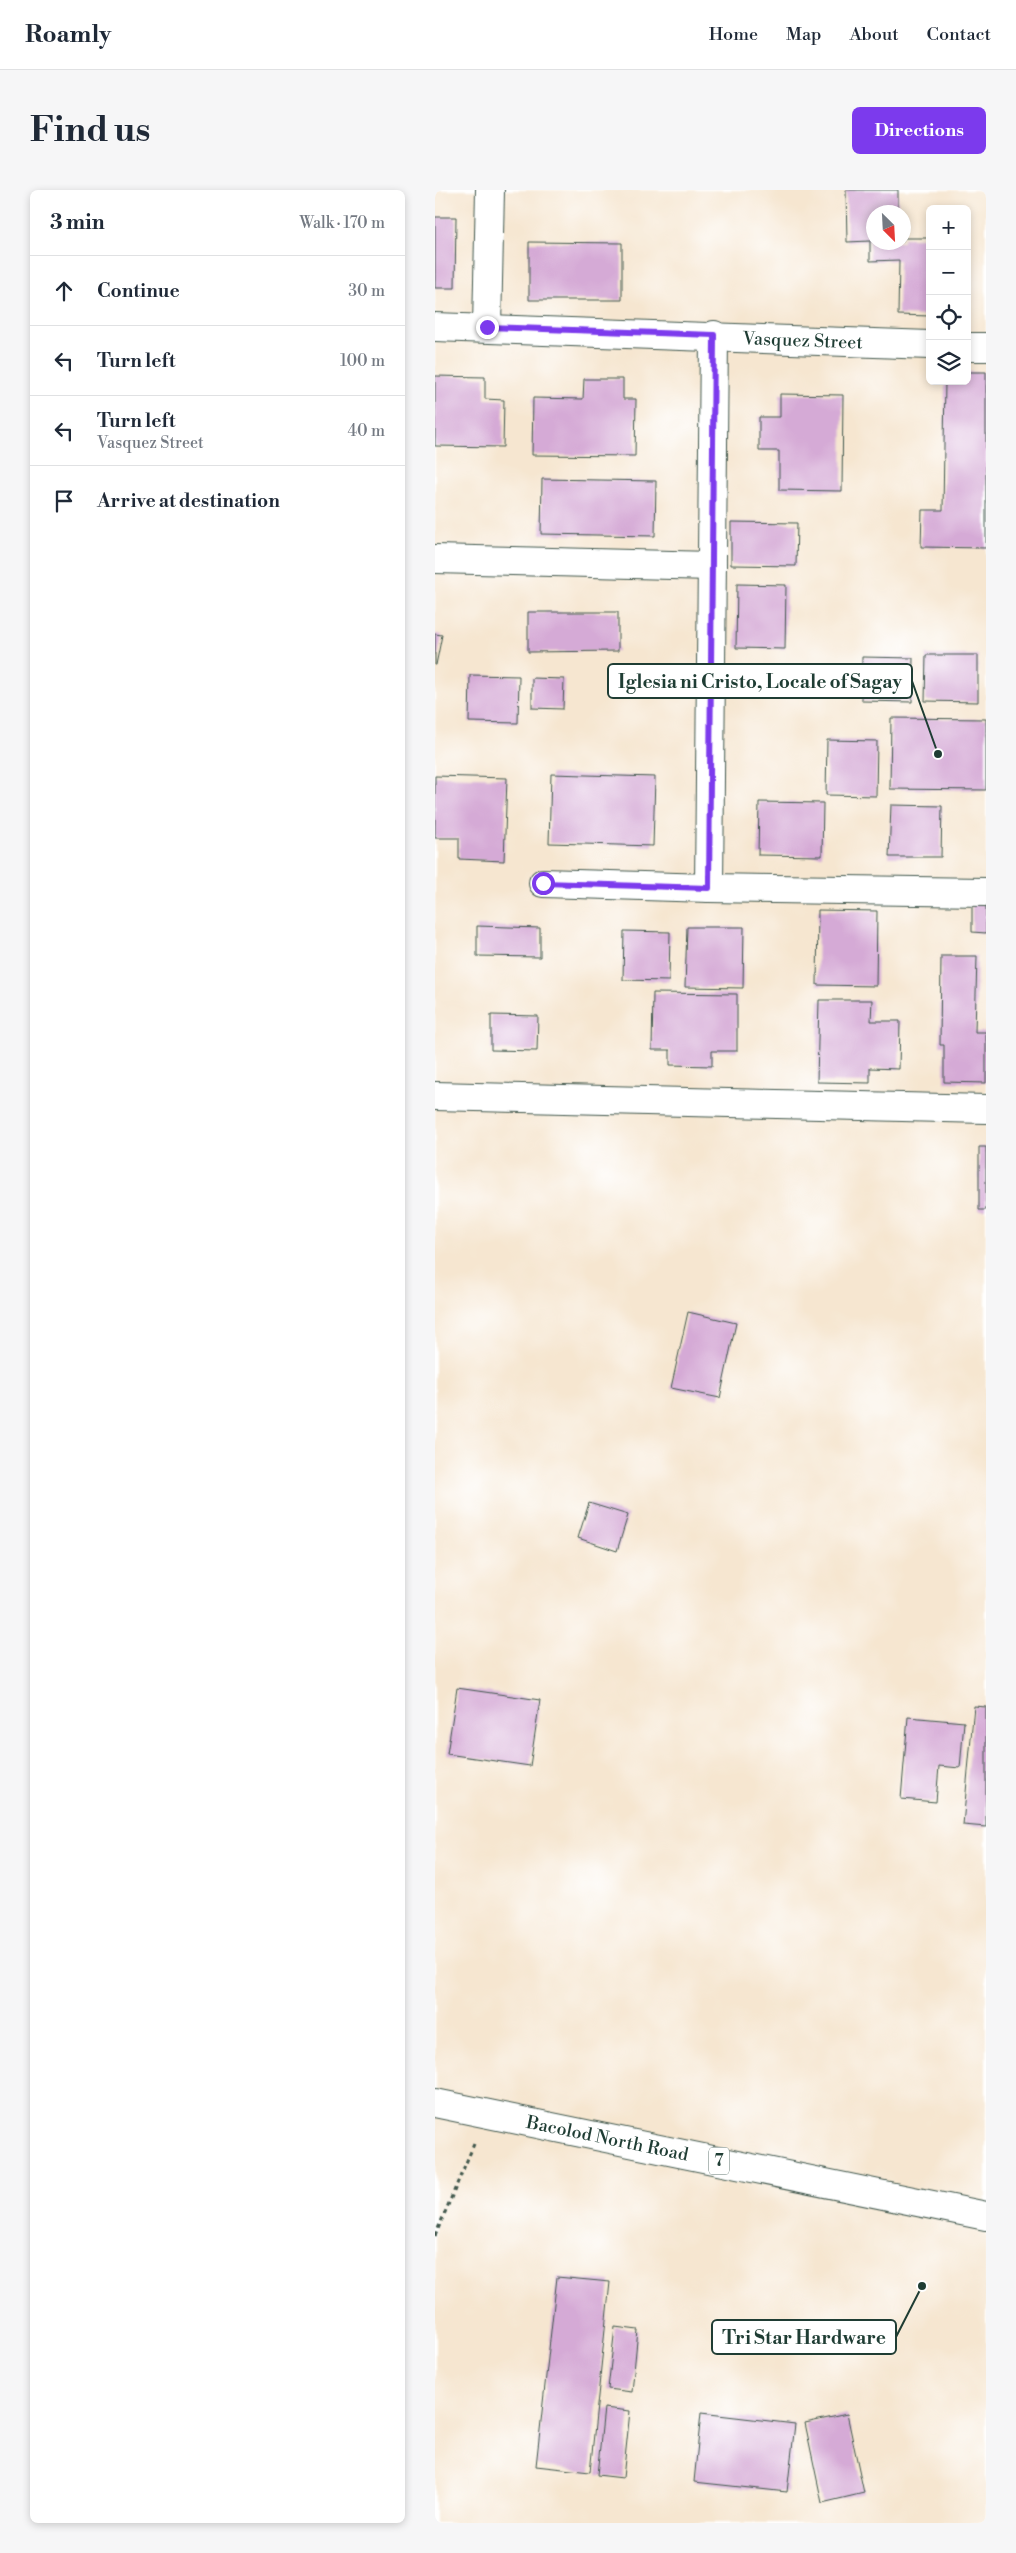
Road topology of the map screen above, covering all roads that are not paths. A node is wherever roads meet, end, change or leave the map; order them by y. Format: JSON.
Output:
{"nodes":[{"id":1,"x":490,"y":190,"type":"edge"},
{"id":2,"x":435,"y":327,"type":"edge"},
{"id":3,"x":487,"y":327,"type":"junction"},
{"id":4,"x":714,"y":335,"type":"junction"},
{"id":5,"x":926,"y":345,"type":"edge"},
{"id":6,"x":971,"y":347,"type":"edge"},
{"id":7,"x":986,"y":347,"type":"edge"},
{"id":8,"x":435,"y":560,"type":"edge"},
{"id":9,"x":712,"y":566,"type":"junction"},
{"id":10,"x":543,"y":883,"type":"dead end"},
{"id":11,"x":709,"y":888,"type":"junction"},
{"id":12,"x":986,"y":892,"type":"edge"},
{"id":13,"x":435,"y":1096,"type":"edge"},
{"id":14,"x":986,"y":1109,"type":"edge"},
{"id":15,"x":435,"y":2103,"type":"edge"},
{"id":16,"x":986,"y":2216,"type":"edge"}],
"edges":[{"from":1,"to":3,"type":"main road"},
{"from":2,"to":3,"type":"main road","name":"Vasquez Street"},
{"from":3,"to":4,"type":"main road","name":"Vasquez Street"},
{"from":4,"to":5,"type":"main road","name":"Vasquez Street"},
{"from":4,"to":9,"type":"main road"},
{"from":6,"to":7,"type":"main road"},
{"from":8,"to":9,"type":"main road"},
{"from":9,"to":11,"type":"main road"},
{"from":10,"to":11,"type":"main road"},
{"from":11,"to":12,"type":"main road"},
{"from":13,"to":14,"type":"main road"},
{"from":15,"to":16,"type":"main road","name":"Bacolod North Road","number":"7"}]}
